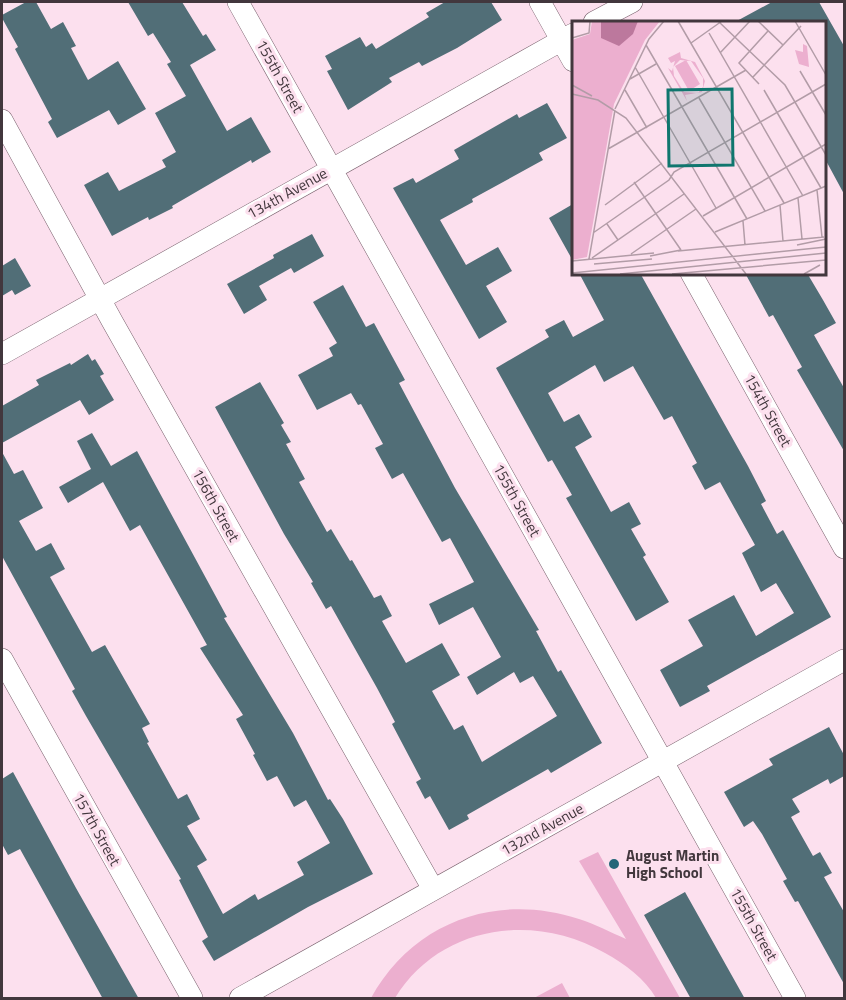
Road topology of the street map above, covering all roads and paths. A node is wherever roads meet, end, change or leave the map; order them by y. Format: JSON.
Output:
{"nodes":[{"id":1,"x":238,"y":2,"type":"edge"},
{"id":2,"x":540,"y":2,"type":"edge"},
{"id":3,"x":632,"y":2,"type":"edge"},
{"id":4,"x":596,"y":21,"type":"edge"},
{"id":5,"x":567,"y":37,"type":"edge"},
{"id":6,"x":572,"y":57,"type":"edge"},
{"id":7,"x":2,"y":120,"type":"edge"},
{"id":8,"x":332,"y":168,"type":"junction"},
{"id":9,"x":692,"y":274,"type":"edge"},
{"id":10,"x":100,"y":298,"type":"junction"},
{"id":11,"x":2,"y":354,"type":"edge"},
{"id":12,"x":844,"y":548,"type":"edge"},
{"id":13,"x":2,"y":659,"type":"edge"},
{"id":14,"x":844,"y":660,"type":"edge"},
{"id":15,"x":663,"y":762,"type":"junction"},
{"id":16,"x":433,"y":890,"type":"junction"},
{"id":17,"x":192,"y":999,"type":"edge"},
{"id":18,"x":240,"y":999,"type":"edge"},
{"id":19,"x":795,"y":999,"type":"edge"}],
"edges":[{"from":1,"to":8,"type":"street","name":"155th Street"},
{"from":2,"to":5,"type":"street"},
{"from":3,"to":4,"type":"street"},
{"from":5,"to":6,"type":"street"},
{"from":5,"to":8,"type":"street","name":"134th Avenue"},
{"from":7,"to":10,"type":"street","name":"156th Street"},
{"from":8,"to":10,"type":"street","name":"134th Avenue"},
{"from":8,"to":15,"type":"street","name":"155th Street"},
{"from":9,"to":12,"type":"street","name":"154th Street"},
{"from":10,"to":11,"type":"street","name":"134th Avenue"},
{"from":10,"to":16,"type":"street","name":"156th Street"},
{"from":13,"to":17,"type":"street","name":"157th Street"},
{"from":14,"to":15,"type":"street","name":"132nd Avenue"},
{"from":15,"to":16,"type":"street","name":"132nd Avenue"},
{"from":15,"to":19,"type":"street","name":"155th Street"},
{"from":16,"to":18,"type":"street","name":"132nd Avenue"}]}
